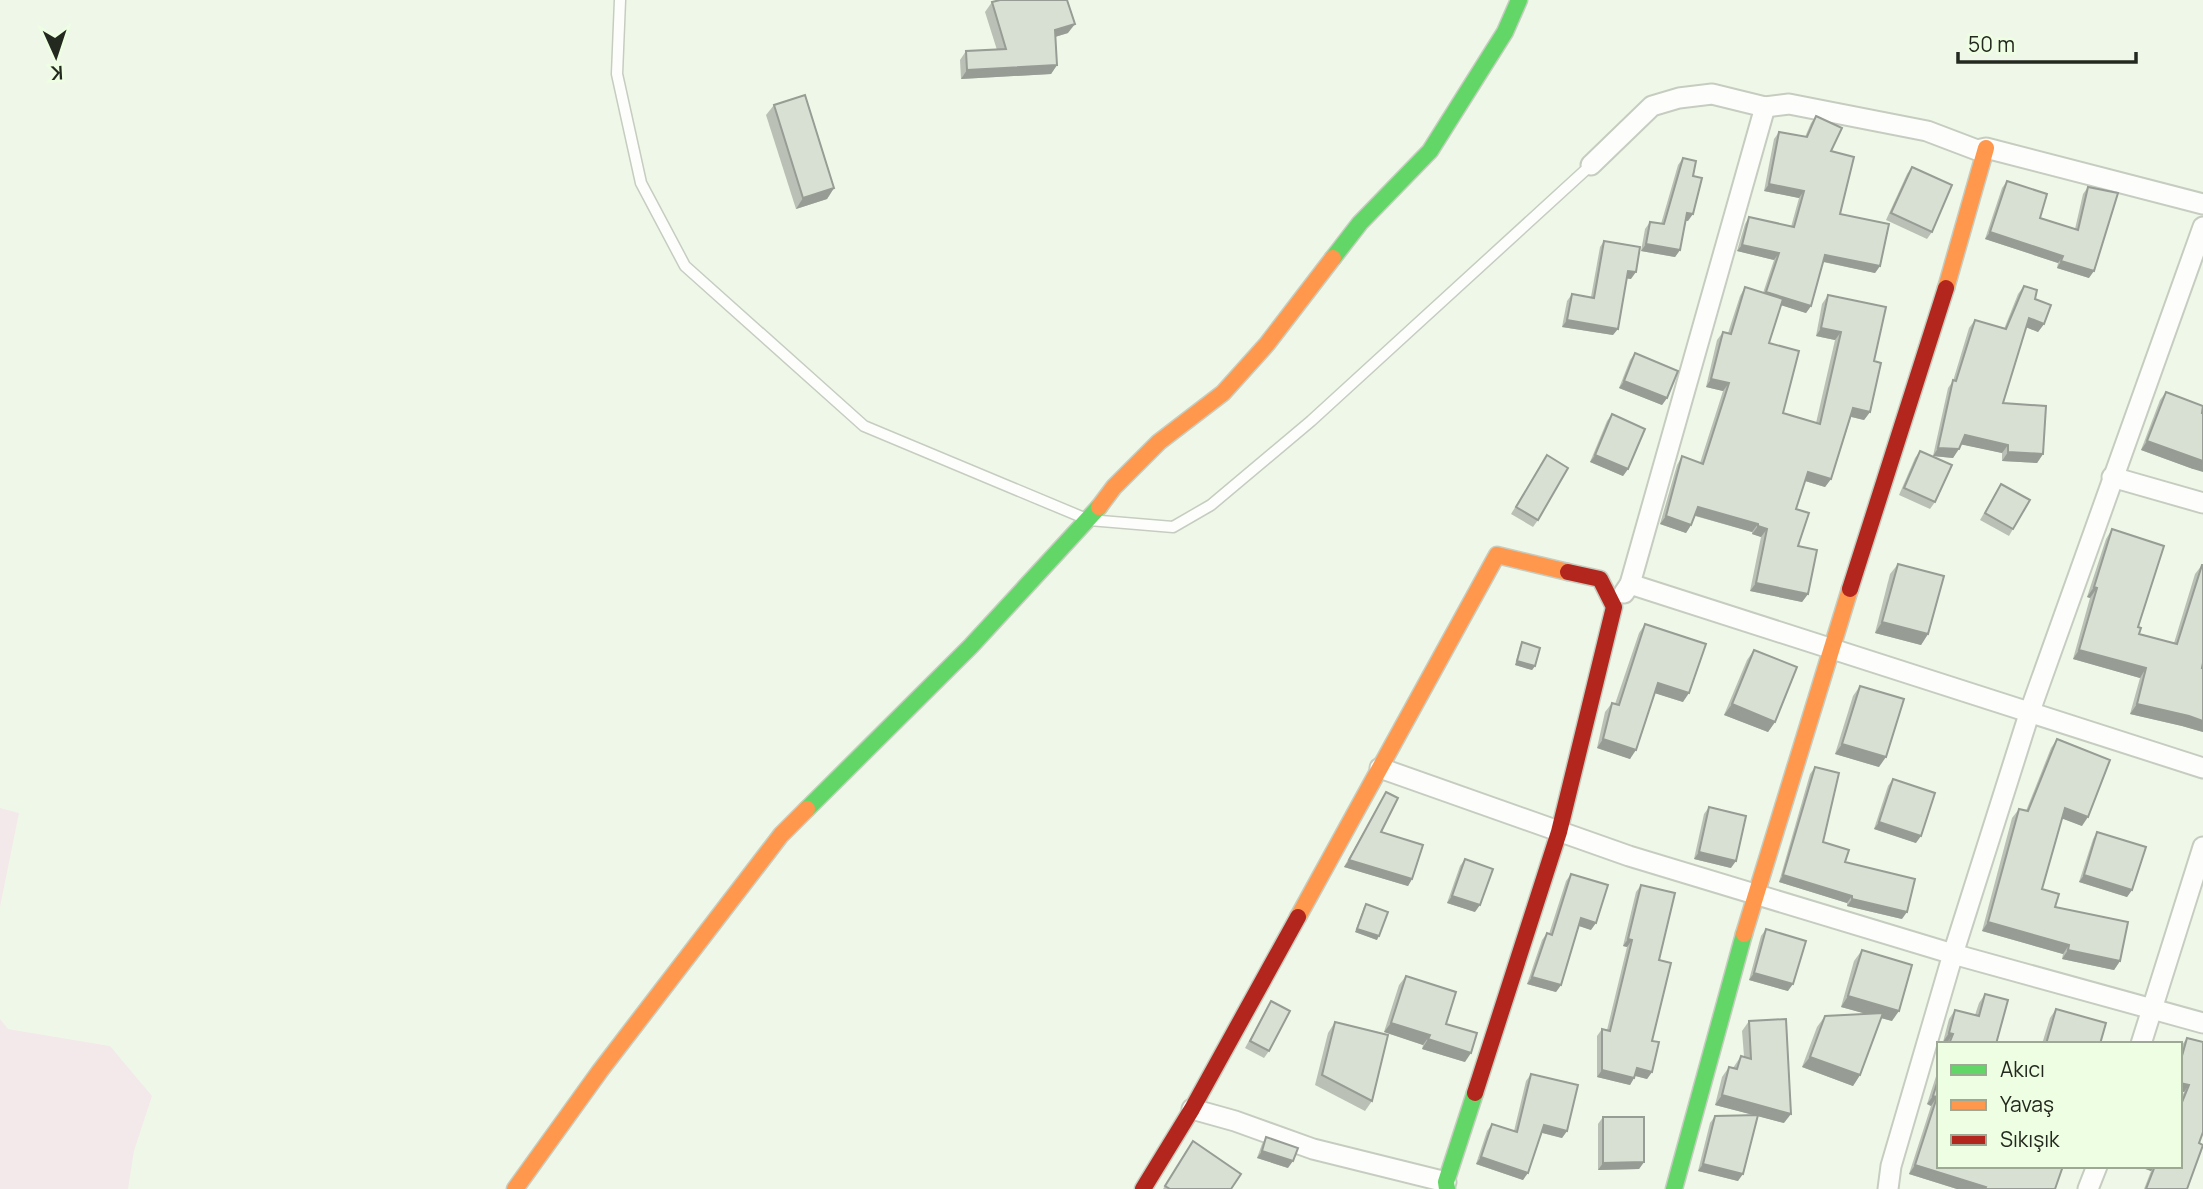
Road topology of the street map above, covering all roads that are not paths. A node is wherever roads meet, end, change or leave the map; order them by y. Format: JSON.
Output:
{"nodes":[{"id":1,"x":620,"y":0,"type":"edge"},
{"id":2,"x":1519,"y":0,"type":"edge"},
{"id":3,"x":1765,"y":107,"type":"junction"},
{"id":4,"x":1986,"y":148,"type":"junction"},
{"id":5,"x":1591,"y":165,"type":"joint"},
{"id":6,"x":2203,"y":204,"type":"edge"},
{"id":7,"x":2203,"y":227,"type":"edge"},
{"id":8,"x":2112,"y":477,"type":"junction"},
{"id":9,"x":2203,"y":503,"type":"edge"},
{"id":10,"x":1089,"y":520,"type":"junction"},
{"id":11,"x":1630,"y":584,"type":"junction"},
{"id":12,"x":1614,"y":607,"type":"junction"},
{"id":13,"x":1831,"y":648,"type":"junction"},
{"id":14,"x":2030,"y":711,"type":"junction"},
{"id":15,"x":1380,"y":768,"type":"junction"},
{"id":16,"x":2203,"y":768,"type":"edge"},
{"id":17,"x":1559,"y":832,"type":"junction"},
{"id":18,"x":2203,"y":848,"type":"edge"},
{"id":19,"x":1755,"y":895,"type":"junction"},
{"id":20,"x":1953,"y":954,"type":"junction"},
{"id":21,"x":2154,"y":1010,"type":"junction"},
{"id":22,"x":2203,"y":1023,"type":"edge"},
{"id":23,"x":2142,"y":1042,"type":"edge"},
{"id":24,"x":1192,"y":1109,"type":"junction"},
{"id":25,"x":2096,"y":1168,"type":"edge"},
{"id":26,"x":1446,"y":1185,"type":"edge"},
{"id":27,"x":515,"y":1189,"type":"edge"},
{"id":28,"x":1143,"y":1189,"type":"edge"},
{"id":29,"x":1674,"y":1189,"type":"edge"},
{"id":30,"x":1888,"y":1189,"type":"edge"},
{"id":31,"x":2088,"y":1189,"type":"edge"}],
"edges":[{"from":1,"to":10,"type":"lane"},
{"from":2,"to":10,"type":"street"},
{"from":3,"to":4,"type":"street"},
{"from":3,"to":5,"type":"street"},
{"from":3,"to":11,"type":"street"},
{"from":4,"to":6,"type":"street"},
{"from":4,"to":13,"type":"street"},
{"from":5,"to":10,"type":"lane"},
{"from":7,"to":8,"type":"street"},
{"from":8,"to":9,"type":"street"},
{"from":8,"to":14,"type":"street"},
{"from":10,"to":27,"type":"street"},
{"from":11,"to":12,"type":"street"},
{"from":11,"to":13,"type":"street"},
{"from":12,"to":15,"type":"street"},
{"from":12,"to":17,"type":"street"},
{"from":13,"to":14,"type":"street"},
{"from":13,"to":19,"type":"street"},
{"from":14,"to":16,"type":"street"},
{"from":14,"to":20,"type":"street"},
{"from":15,"to":17,"type":"street"},
{"from":15,"to":24,"type":"street"},
{"from":17,"to":19,"type":"street"},
{"from":17,"to":26,"type":"street"},
{"from":18,"to":21,"type":"street"},
{"from":19,"to":20,"type":"street"},
{"from":19,"to":29,"type":"street"},
{"from":20,"to":21,"type":"street"},
{"from":20,"to":30,"type":"street"},
{"from":21,"to":22,"type":"street"},
{"from":21,"to":23,"type":"street"},
{"from":24,"to":26,"type":"street"},
{"from":24,"to":28,"type":"street"},
{"from":25,"to":31,"type":"street"}]}
